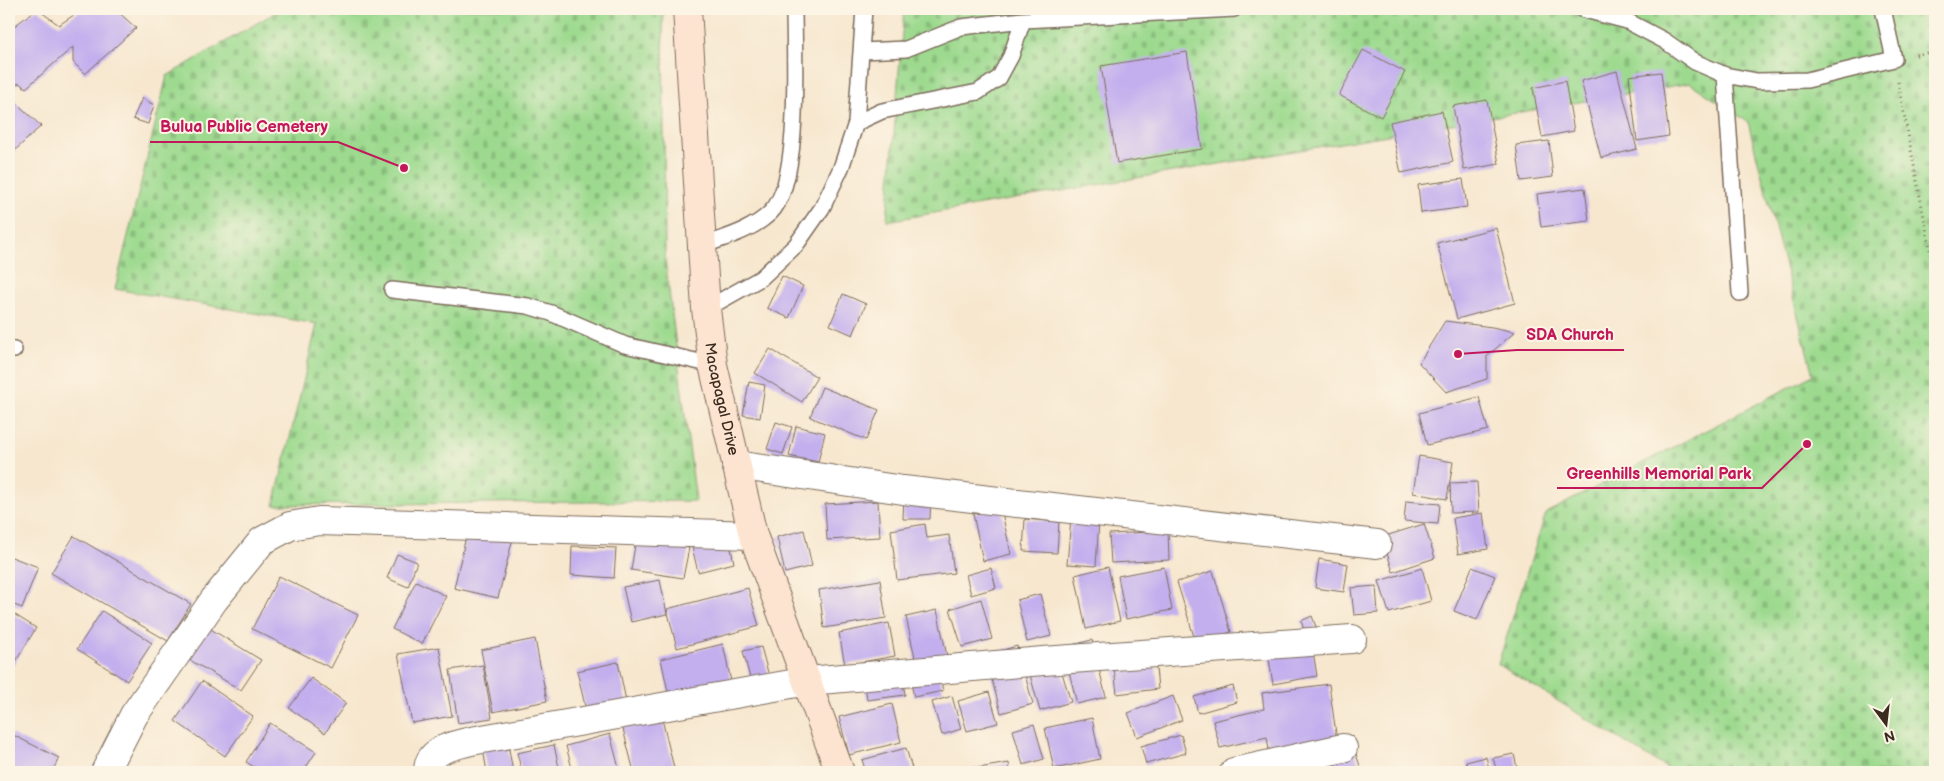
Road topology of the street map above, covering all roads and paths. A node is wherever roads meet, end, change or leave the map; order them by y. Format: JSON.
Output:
{"nodes":[{"id":1,"x":687,"y":9,"type":"edge"},
{"id":2,"x":794,"y":9,"type":"edge"},
{"id":3,"x":864,"y":9,"type":"edge"},
{"id":4,"x":1234,"y":9,"type":"edge"},
{"id":5,"x":1578,"y":9,"type":"edge"},
{"id":6,"x":1883,"y":9,"type":"edge"},
{"id":7,"x":1023,"y":20,"type":"junction"},
{"id":8,"x":862,"y":51,"type":"junction"},
{"id":9,"x":1894,"y":59,"type":"junction"},
{"id":10,"x":1726,"y":75,"type":"junction"},
{"id":11,"x":856,"y":123,"type":"junction"},
{"id":12,"x":702,"y":246,"type":"junction"},
{"id":13,"x":1935,"y":275,"type":"edge"},
{"id":14,"x":392,"y":290,"type":"dead end"},
{"id":15,"x":1740,"y":294,"type":"dead end"},
{"id":16,"x":706,"y":309,"type":"junction"},
{"id":17,"x":713,"y":365,"type":"junction"},
{"id":18,"x":736,"y":465,"type":"junction"},
{"id":19,"x":753,"y":535,"type":"junction"},
{"id":20,"x":1377,"y":544,"type":"dead end"},
{"id":21,"x":1352,"y":639,"type":"dead end"},
{"id":22,"x":808,"y":681,"type":"junction"},
{"id":23,"x":1343,"y":748,"type":"dead end"},
{"id":24,"x":105,"y":772,"type":"edge"},
{"id":25,"x":428,"y":772,"type":"edge"},
{"id":26,"x":840,"y":772,"type":"edge"},
{"id":27,"x":1234,"y":772,"type":"edge"}],
"edges":[{"from":1,"to":12,"type":"main road","name":"Macapagal Drive"},
{"from":2,"to":12,"type":"lane"},
{"from":3,"to":8,"type":"lane"},
{"from":4,"to":7,"type":"lane"},
{"from":5,"to":10,"type":"lane"},
{"from":6,"to":9,"type":"lane"},
{"from":7,"to":8,"type":"lane"},
{"from":7,"to":11,"type":"lane"},
{"from":8,"to":11,"type":"lane"},
{"from":9,"to":10,"type":"lane"},
{"from":9,"to":13,"type":"path"},
{"from":10,"to":15,"type":"lane"},
{"from":11,"to":16,"type":"lane"},
{"from":12,"to":16,"type":"main road","name":"Macapagal Drive"},
{"from":14,"to":17,"type":"lane"},
{"from":16,"to":17,"type":"main road","name":"Macapagal Drive"},
{"from":17,"to":18,"type":"main road","name":"Macapagal Drive"},
{"from":18,"to":19,"type":"main road","name":"Macapagal Drive"},
{"from":18,"to":20,"type":"street"},
{"from":19,"to":22,"type":"main road","name":"Macapagal Drive"},
{"from":19,"to":24,"type":"street"},
{"from":21,"to":22,"type":"street"},
{"from":22,"to":25,"type":"street"},
{"from":22,"to":26,"type":"main road","name":"Macapagal Drive"},
{"from":23,"to":27,"type":"street"}]}
